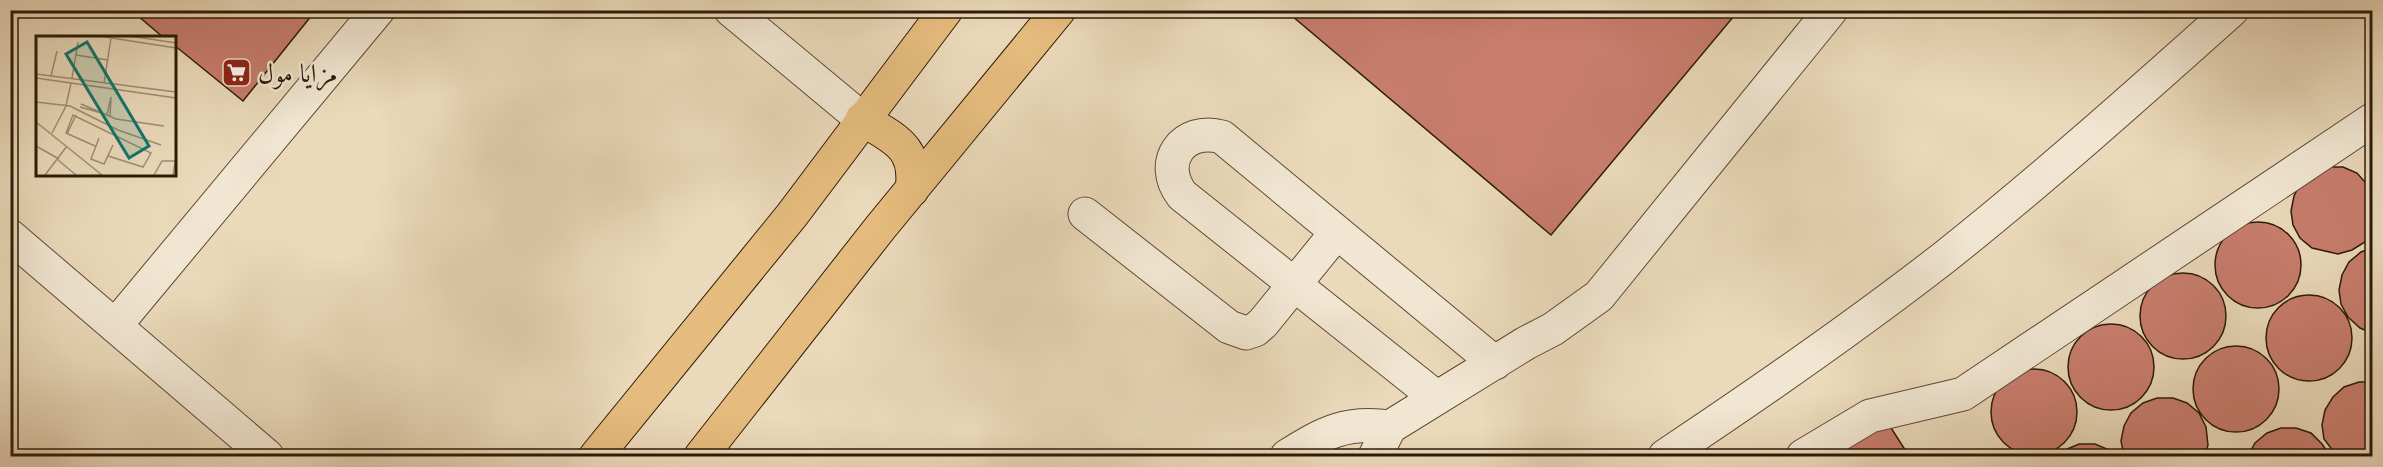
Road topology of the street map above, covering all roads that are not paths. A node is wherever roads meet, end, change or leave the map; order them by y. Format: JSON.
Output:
{"nodes":[{"id":1,"x":378,"y":10,"type":"edge"},
{"id":2,"x":731,"y":10,"type":"edge"},
{"id":3,"x":946,"y":10,"type":"edge"},
{"id":4,"x":1059,"y":10,"type":"edge"},
{"id":5,"x":1831,"y":10,"type":"edge"},
{"id":6,"x":2232,"y":10,"type":"edge"},
{"id":7,"x":862,"y":119,"type":"junction"},
{"id":8,"x":2373,"y":120,"type":"edge"},
{"id":9,"x":912,"y":190,"type":"junction"},
{"id":10,"x":1085,"y":214,"type":"dead end"},
{"id":11,"x":1337,"y":232,"type":"junction"},
{"id":12,"x":10,"y":236,"type":"edge"},
{"id":13,"x":1294,"y":284,"type":"junction"},
{"id":14,"x":115,"y":326,"type":"junction"},
{"id":15,"x":1495,"y":363,"type":"junction"},
{"id":16,"x":1437,"y":398,"type":"junction"},
{"id":17,"x":1390,"y":427,"type":"junction"},
{"id":18,"x":267,"y":456,"type":"edge"},
{"id":19,"x":596,"y":456,"type":"edge"},
{"id":20,"x":701,"y":456,"type":"edge"},
{"id":21,"x":1287,"y":456,"type":"edge"},
{"id":22,"x":1375,"y":456,"type":"edge"},
{"id":23,"x":1665,"y":456,"type":"edge"},
{"id":24,"x":1803,"y":456,"type":"edge"}],
"edges":[{"from":1,"to":14,"type":"street"},
{"from":2,"to":7,"type":"street"},
{"from":3,"to":7,"type":"main road"},
{"from":4,"to":9,"type":"main road"},
{"from":5,"to":15,"type":"street"},
{"from":6,"to":23,"type":"street"},
{"from":7,"to":9,"type":"main road"},
{"from":7,"to":19,"type":"main road"},
{"from":8,"to":24,"type":"street"},
{"from":9,"to":20,"type":"main road"},
{"from":10,"to":13,"type":"street"},
{"from":11,"to":13,"type":"street"},
{"from":11,"to":13,"type":"street"},
{"from":11,"to":15,"type":"street"},
{"from":12,"to":14,"type":"street"},
{"from":13,"to":16,"type":"street"},
{"from":14,"to":18,"type":"street"},
{"from":15,"to":16,"type":"street"},
{"from":16,"to":17,"type":"street"},
{"from":17,"to":21,"type":"street"},
{"from":17,"to":22,"type":"street"}]}
